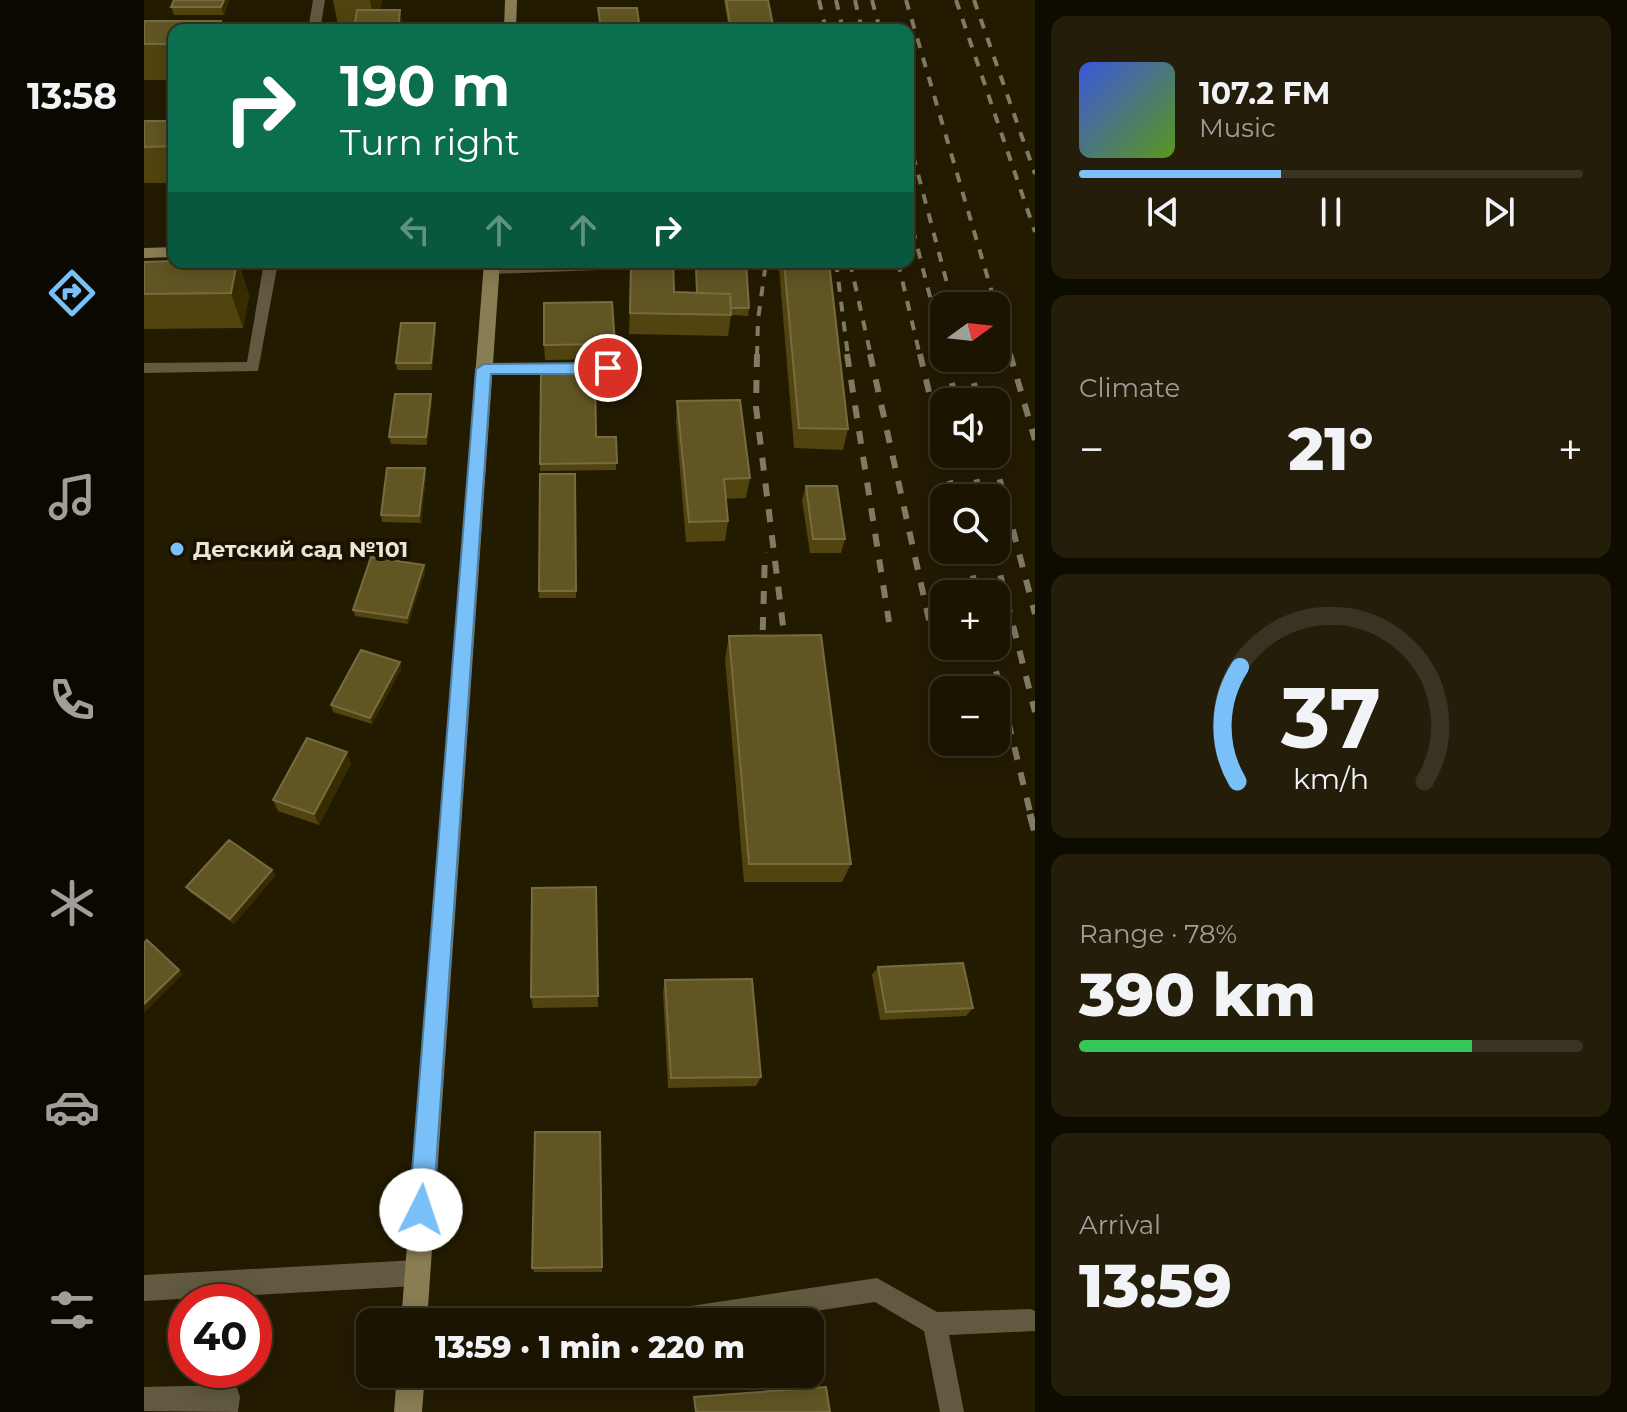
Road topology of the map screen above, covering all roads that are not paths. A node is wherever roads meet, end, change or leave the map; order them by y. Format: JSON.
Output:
{"nodes":[{"id":1,"x":319,"y":0,"type":"edge"},
{"id":2,"x":511,"y":0,"type":"edge"},
{"id":3,"x":315,"y":24,"type":"edge"},
{"id":4,"x":510,"y":24,"type":"edge"},
{"id":5,"x":168,"y":252,"type":"edge"},
{"id":6,"x":144,"y":253,"type":"edge"},
{"id":7,"x":270,"y":268,"type":"edge"},
{"id":8,"x":491,"y":268,"type":"edge"},
{"id":9,"x":144,"y":368,"type":"edge"},
{"id":10,"x":608,"y":368,"type":"dead end"},
{"id":11,"x":484,"y":369,"type":"junction"},
{"id":12,"x":416,"y":1273,"type":"junction"},
{"id":13,"x":144,"y":1288,"type":"edge"},
{"id":14,"x":415,"y":1308,"type":"edge"},
{"id":15,"x":757,"y":1308,"type":"edge"},
{"id":16,"x":1030,"y":1321,"type":"dead end"},
{"id":17,"x":935,"y":1324,"type":"junction"},
{"id":18,"x":410,"y":1388,"type":"edge"},
{"id":19,"x":144,"y":1399,"type":"edge"},
{"id":20,"x":226,"y":1412,"type":"edge"},
{"id":21,"x":408,"y":1412,"type":"edge"},
{"id":22,"x":952,"y":1412,"type":"edge"}],
"edges":[{"from":1,"to":3,"type":"lane"},
{"from":2,"to":4,"type":"street"},
{"from":5,"to":6,"type":"street"},
{"from":7,"to":9,"type":"lane"},
{"from":8,"to":11,"type":"street"},
{"from":10,"to":11,"type":"lane"},
{"from":11,"to":12,"type":"street"},
{"from":12,"to":13,"type":"street"},
{"from":12,"to":14,"type":"street"},
{"from":15,"to":17,"type":"lane"},
{"from":16,"to":17,"type":"lane"},
{"from":17,"to":22,"type":"lane"},
{"from":18,"to":21,"type":"street"},
{"from":19,"to":20,"type":"lane"}]}
